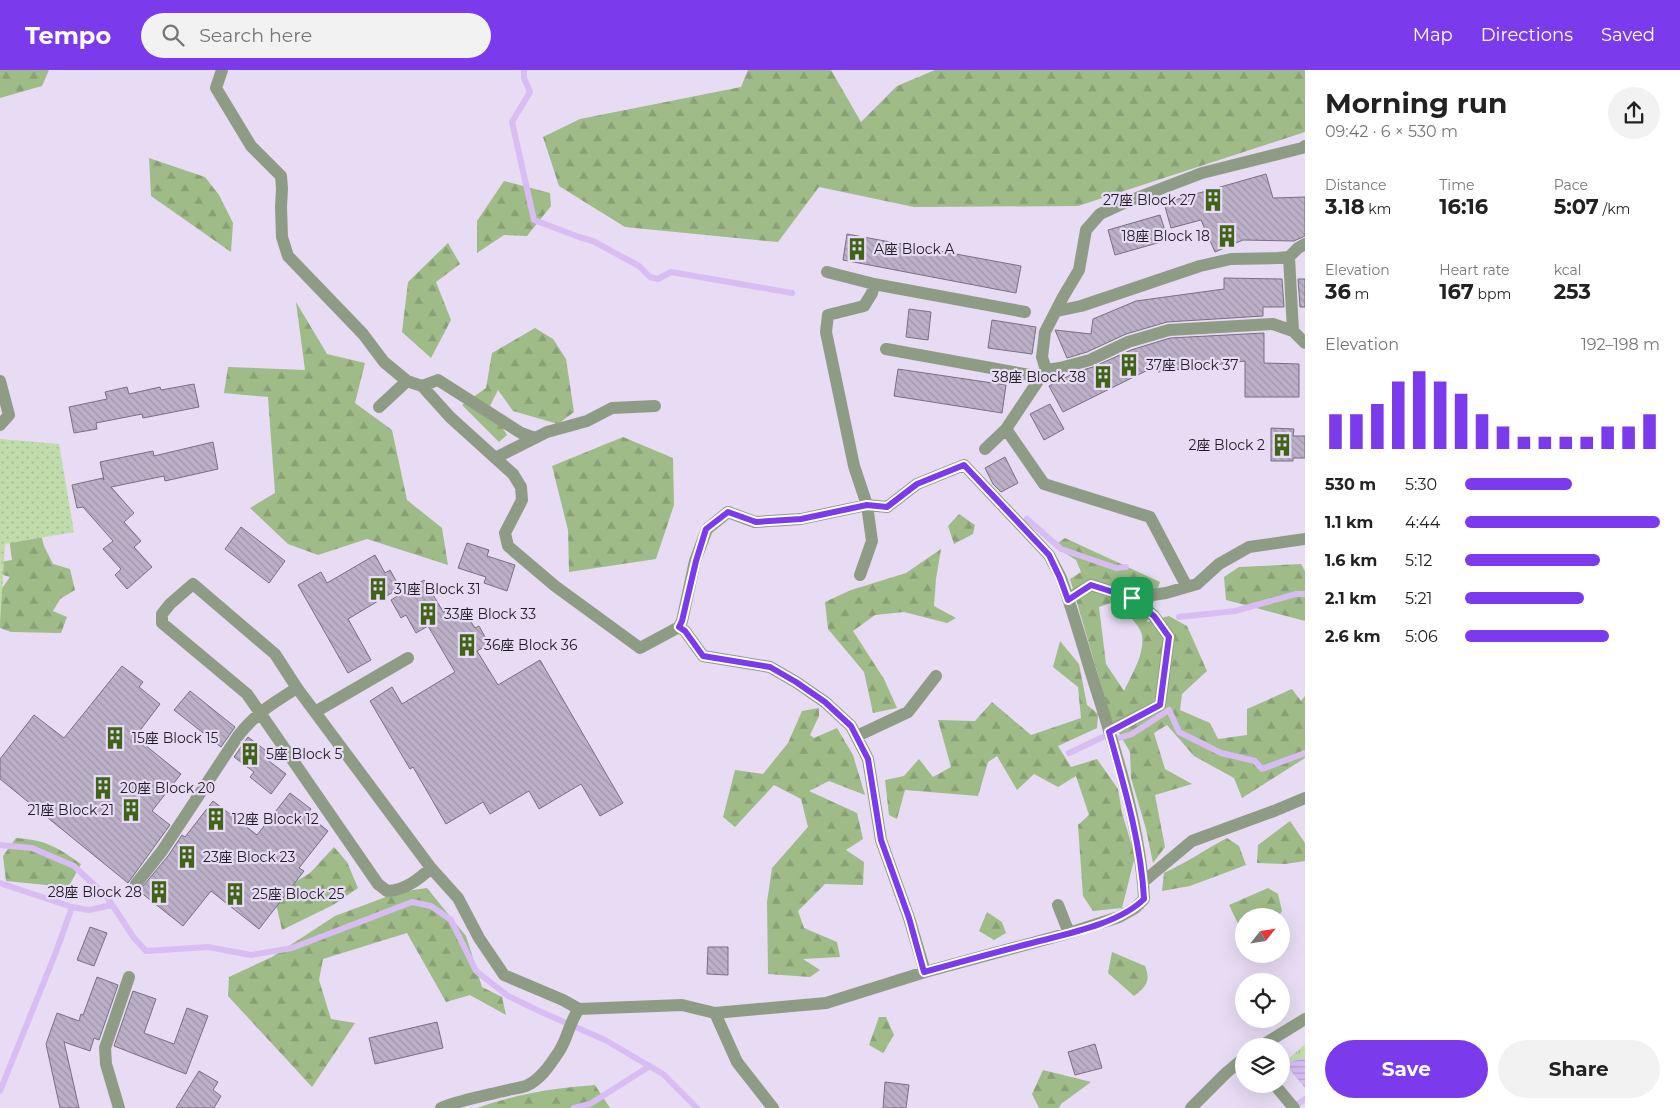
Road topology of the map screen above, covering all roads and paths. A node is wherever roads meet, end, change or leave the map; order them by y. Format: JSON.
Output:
{"nodes":[{"id":1,"x":222,"y":70,"type":"edge"},
{"id":2,"x":1305,"y":146,"type":"edge"},
{"id":3,"x":1305,"y":244,"type":"edge"},
{"id":4,"x":1289,"y":257,"type":"junction"},
{"id":5,"x":827,"y":272,"type":"dead end"},
{"id":6,"x":874,"y":284,"type":"junction"},
{"id":7,"x":1057,"y":311,"type":"junction"},
{"id":8,"x":1025,"y":312,"type":"dead end"},
{"id":9,"x":1293,"y":331,"type":"junction"},
{"id":10,"x":1305,"y":344,"type":"edge"},
{"id":11,"x":886,"y":349,"type":"dead end"},
{"id":12,"x":1044,"y":374,"type":"junction"},
{"id":13,"x":0,"y":381,"type":"edge"},
{"id":14,"x":406,"y":381,"type":"junction"},
{"id":15,"x":422,"y":386,"type":"junction"},
{"id":16,"x":655,"y":406,"type":"dead end"},
{"id":17,"x":378,"y":407,"type":"dead end"},
{"id":18,"x":0,"y":425,"type":"edge"},
{"id":19,"x":1006,"y":430,"type":"junction"},
{"id":20,"x":535,"y":438,"type":"junction"},
{"id":21,"x":985,"y":449,"type":"dead end"},
{"id":22,"x":495,"y":458,"type":"junction"},
{"id":23,"x":867,"y":505,"type":"junction"},
{"id":24,"x":1305,"y":539,"type":"edge"},
{"id":25,"x":860,"y":575,"type":"dead end"},
{"id":26,"x":1187,"y":587,"type":"junction"},
{"id":27,"x":1132,"y":598,"type":"junction"},
{"id":28,"x":1068,"y":600,"type":"junction"},
{"id":29,"x":679,"y":627,"type":"junction"},
{"id":30,"x":408,"y":658,"type":"dead end"},
{"id":31,"x":936,"y":676,"type":"dead end"},
{"id":32,"x":297,"y":688,"type":"junction"},
{"id":33,"x":260,"y":711,"type":"junction"},
{"id":34,"x":315,"y":712,"type":"junction"},
{"id":35,"x":1109,"y":732,"type":"junction"},
{"id":36,"x":857,"y":736,"type":"junction"},
{"id":37,"x":1305,"y":798,"type":"edge"},
{"id":38,"x":431,"y":868,"type":"junction"},
{"id":39,"x":1144,"y":882,"type":"junction"},
{"id":40,"x":136,"y":884,"type":"dead end"},
{"id":41,"x":1058,"y":905,"type":"dead end"},
{"id":42,"x":1069,"y":933,"type":"junction"},
{"id":43,"x":924,"y":972,"type":"junction"},
{"id":44,"x":129,"y":977,"type":"dead end"},
{"id":45,"x":577,"y":1011,"type":"junction"},
{"id":46,"x":715,"y":1012,"type":"junction"},
{"id":47,"x":1305,"y":1019,"type":"edge"},
{"id":48,"x":1274,"y":1038,"type":"edge"},
{"id":49,"x":1235,"y":1066,"type":"edge"},
{"id":50,"x":1282,"y":1093,"type":"edge"},
{"id":51,"x":120,"y":1108,"type":"edge"},
{"id":52,"x":441,"y":1108,"type":"edge"},
{"id":53,"x":773,"y":1108,"type":"edge"},
{"id":54,"x":1191,"y":1108,"type":"edge"},
{"id":55,"x":1294,"y":1108,"type":"edge"}],
"edges":[{"from":1,"to":14,"type":"street"},
{"from":2,"to":7,"type":"street"},
{"from":3,"to":4,"type":"street"},
{"from":4,"to":7,"type":"street"},
{"from":4,"to":9,"type":"street"},
{"from":5,"to":6,"type":"street"},
{"from":6,"to":8,"type":"street"},
{"from":6,"to":23,"type":"street"},
{"from":7,"to":12,"type":"street"},
{"from":9,"to":10,"type":"street"},
{"from":9,"to":12,"type":"street"},
{"from":11,"to":12,"type":"street"},
{"from":12,"to":19,"type":"street"},
{"from":13,"to":18,"type":"street"},
{"from":14,"to":15,"type":"street"},
{"from":14,"to":17,"type":"street"},
{"from":15,"to":20,"type":"street"},
{"from":15,"to":22,"type":"street"},
{"from":16,"to":20,"type":"street"},
{"from":19,"to":21,"type":"street"},
{"from":19,"to":26,"type":"street"},
{"from":20,"to":22,"type":"street"},
{"from":22,"to":29,"type":"street"},
{"from":23,"to":25,"type":"street"},
{"from":23,"to":28,"type":"street"},
{"from":23,"to":29,"type":"street"},
{"from":24,"to":26,"type":"street"},
{"from":26,"to":27,"type":"street"},
{"from":27,"to":28,"type":"street"},
{"from":27,"to":35,"type":"street"},
{"from":28,"to":35,"type":"street"},
{"from":29,"to":36,"type":"street"},
{"from":30,"to":34,"type":"street"},
{"from":31,"to":36,"type":"street"},
{"from":32,"to":33,"type":"street"},
{"from":32,"to":33,"type":"street"},
{"from":32,"to":34,"type":"street"},
{"from":33,"to":38,"type":"street"},
{"from":33,"to":40,"type":"street"},
{"from":34,"to":38,"type":"street"},
{"from":35,"to":39,"type":"street"},
{"from":36,"to":43,"type":"street"},
{"from":37,"to":39,"type":"street"},
{"from":38,"to":45,"type":"street"},
{"from":39,"to":42,"type":"street"},
{"from":41,"to":42,"type":"street"},
{"from":42,"to":43,"type":"street"},
{"from":43,"to":46,"type":"street"},
{"from":44,"to":51,"type":"street"},
{"from":45,"to":46,"type":"street"},
{"from":45,"to":52,"type":"street"},
{"from":46,"to":53,"type":"street"},
{"from":47,"to":48,"type":"street"},
{"from":49,"to":54,"type":"street"},
{"from":50,"to":55,"type":"street"}]}
